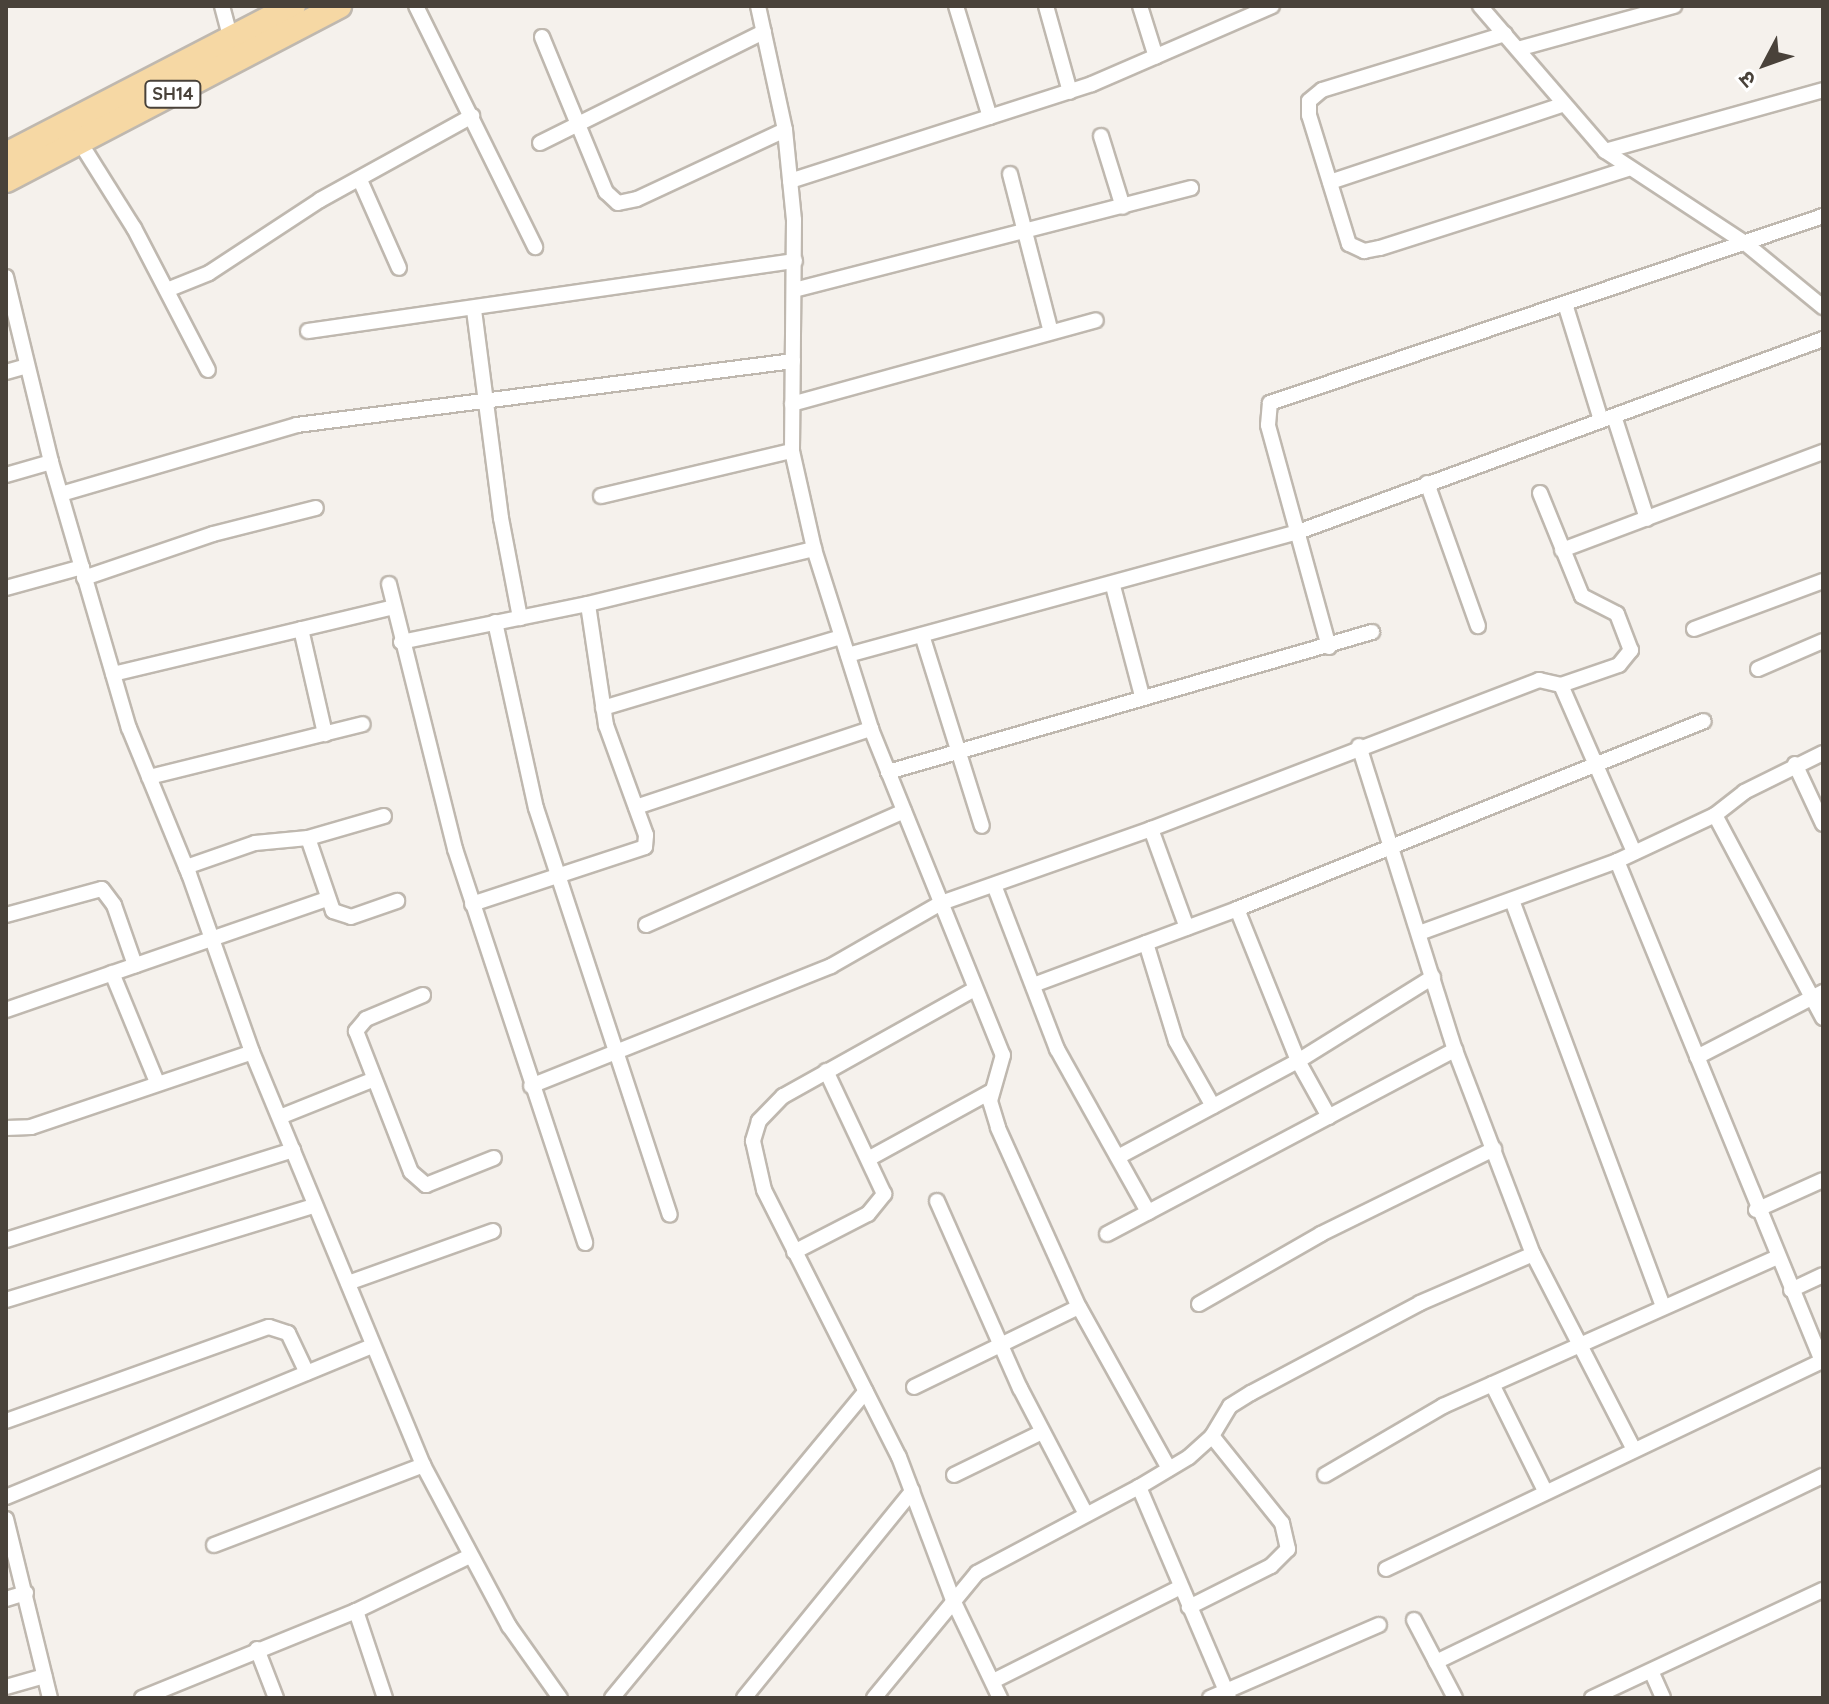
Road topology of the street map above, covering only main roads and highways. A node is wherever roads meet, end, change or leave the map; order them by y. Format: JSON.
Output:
{"nodes":[{"id":1,"x":293,"y":6,"type":"edge"},
{"id":2,"x":339,"y":6,"type":"edge"},
{"id":3,"x":6,"y":155,"type":"edge"},
{"id":4,"x":6,"y":180,"type":"edge"}],
"edges":[{"from":1,"to":3,"type":"main road","number":"SH14"},
{"from":2,"to":4,"type":"main road","number":"SH14"}]}
